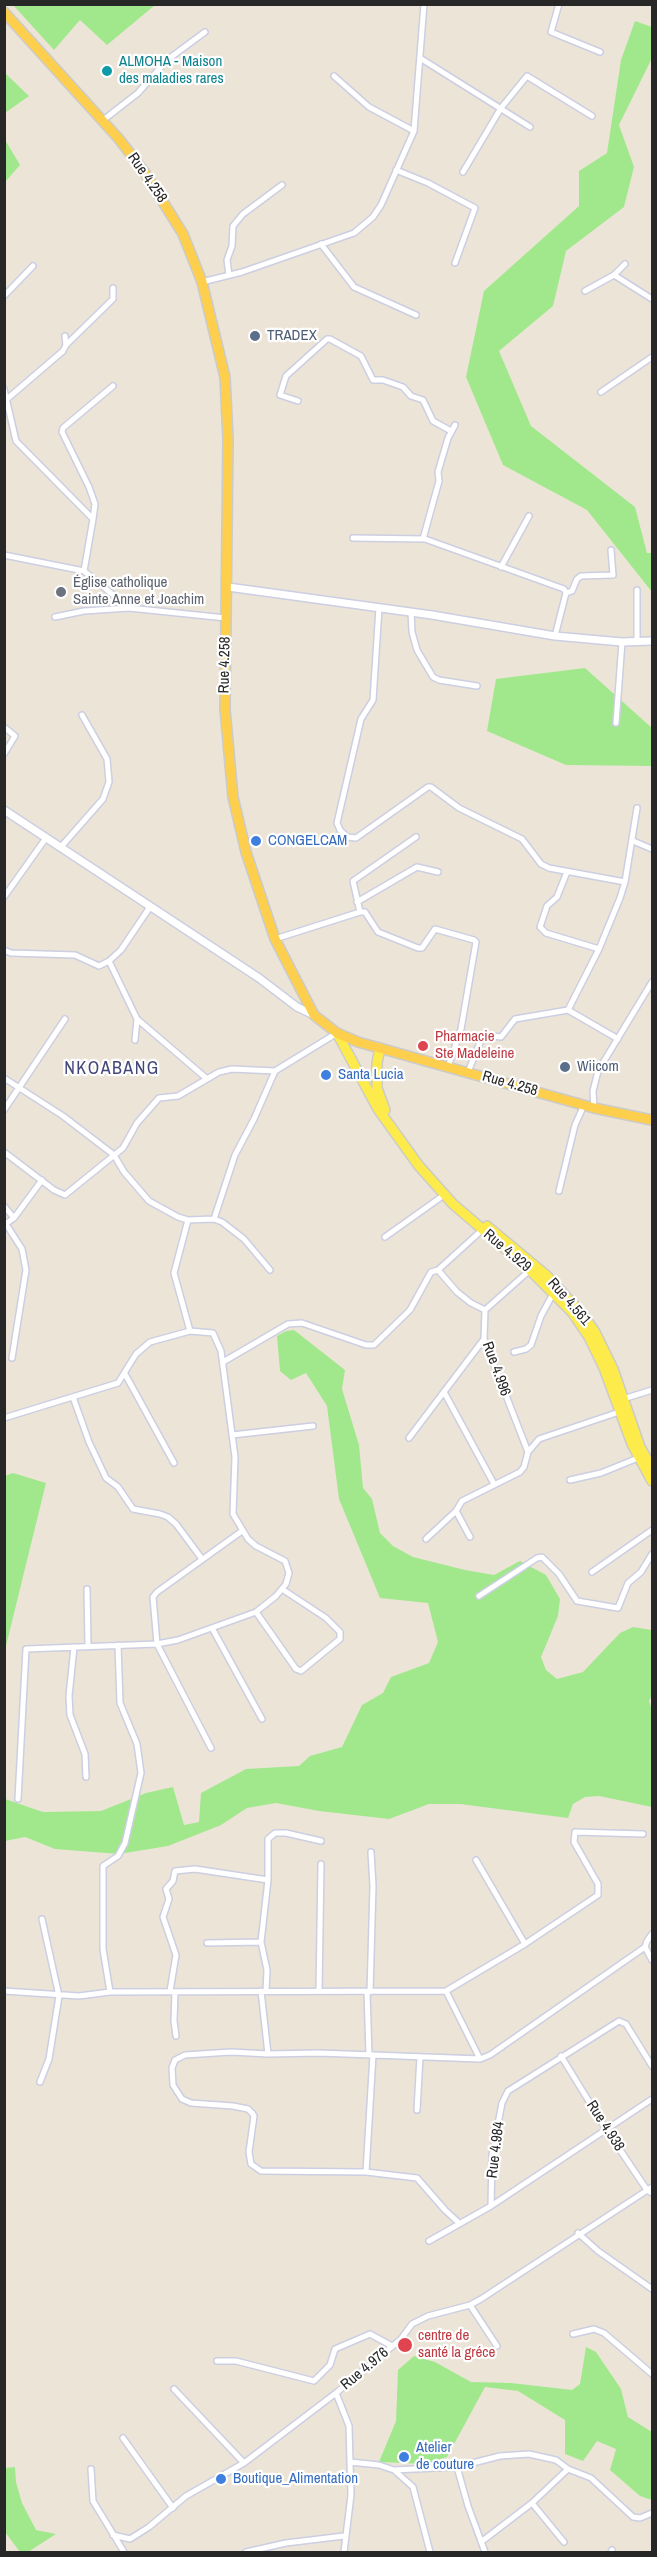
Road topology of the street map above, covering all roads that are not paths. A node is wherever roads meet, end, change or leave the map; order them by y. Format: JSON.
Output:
{"nodes":[{"id":1,"x":424,"y":4,"type":"edge"},
{"id":2,"x":559,"y":4,"type":"edge"},
{"id":3,"x":4,"y":12,"type":"edge"},
{"id":4,"x":205,"y":32,"type":"dead end"},
{"id":5,"x":600,"y":52,"type":"dead end"},
{"id":6,"x":420,"y":58,"type":"junction"},
{"id":7,"x":334,"y":76,"type":"dead end"},
{"id":8,"x":501,"y":108,"type":"junction"},
{"id":9,"x":592,"y":116,"type":"dead end"},
{"id":10,"x":102,"y":121,"type":"junction"},
{"id":11,"x":530,"y":127,"type":"dead end"},
{"id":12,"x":414,"y":130,"type":"junction"},
{"id":13,"x":396,"y":170,"type":"junction"},
{"id":14,"x":463,"y":172,"type":"dead end"},
{"id":15,"x":282,"y":185,"type":"dead end"},
{"id":16,"x":321,"y":244,"type":"junction"},
{"id":17,"x":455,"y":263,"type":"dead end"},
{"id":18,"x":625,"y":264,"type":"dead end"},
{"id":19,"x":33,"y":266,"type":"dead end"},
{"id":20,"x":229,"y":275,"type":"junction"},
{"id":21,"x":614,"y":275,"type":"junction"},
{"id":22,"x":202,"y":282,"type":"junction"},
{"id":23,"x":113,"y":288,"type":"dead end"},
{"id":24,"x":585,"y":291,"type":"dead end"},
{"id":25,"x":4,"y":296,"type":"edge"},
{"id":26,"x":652,"y":299,"type":"edge"},
{"id":27,"x":416,"y":315,"type":"dead end"},
{"id":28,"x":65,"y":336,"type":"dead end"},
{"id":29,"x":66,"y":345,"type":"junction"},
{"id":30,"x":652,"y":357,"type":"edge"},
{"id":31,"x":113,"y":386,"type":"dead end"},
{"id":32,"x":4,"y":389,"type":"edge"},
{"id":33,"x":601,"y":392,"type":"dead end"},
{"id":34,"x":7,"y":399,"type":"junction"},
{"id":35,"x":298,"y":401,"type":"dead end"},
{"id":36,"x":455,"y":424,"type":"dead end"},
{"id":37,"x":451,"y":431,"type":"junction"},
{"id":38,"x":529,"y":516,"type":"dead end"},
{"id":39,"x":93,"y":519,"type":"junction"},
{"id":40,"x":353,"y":538,"type":"dead end"},
{"id":41,"x":423,"y":539,"type":"junction"},
{"id":42,"x":611,"y":550,"type":"dead end"},
{"id":43,"x":4,"y":555,"type":"edge"},
{"id":44,"x":501,"y":567,"type":"junction"},
{"id":45,"x":84,"y":571,"type":"junction"},
{"id":46,"x":228,"y":587,"type":"junction"},
{"id":47,"x":637,"y":590,"type":"dead end"},
{"id":48,"x":566,"y":593,"type":"junction"},
{"id":49,"x":129,"y":608,"type":"junction"},
{"id":50,"x":379,"y":608,"type":"junction"},
{"id":51,"x":411,"y":612,"type":"junction"},
{"id":52,"x":55,"y":617,"type":"dead end"},
{"id":53,"x":226,"y":618,"type":"junction"},
{"id":54,"x":555,"y":636,"type":"junction"},
{"id":55,"x":652,"y":641,"type":"edge"},
{"id":56,"x":622,"y":642,"type":"junction"},
{"id":57,"x":637,"y":642,"type":"junction"},
{"id":58,"x":477,"y":686,"type":"dead end"},
{"id":59,"x":82,"y":715,"type":"dead end"},
{"id":60,"x":616,"y":723,"type":"dead end"},
{"id":61,"x":4,"y":728,"type":"edge"},
{"id":62,"x":4,"y":754,"type":"edge"},
{"id":63,"x":637,"y":808,"type":"dead end"},
{"id":64,"x":4,"y":810,"type":"edge"},
{"id":65,"x":416,"y":837,"type":"dead end"},
{"id":66,"x":46,"y":838,"type":"junction"},
{"id":67,"x":633,"y":841,"type":"junction"},
{"id":68,"x":60,"y":848,"type":"junction"},
{"id":69,"x":652,"y":849,"type":"edge"},
{"id":70,"x":438,"y":872,"type":"dead end"},
{"id":71,"x":567,"y":873,"type":"junction"},
{"id":72,"x":625,"y":882,"type":"junction"},
{"id":73,"x":4,"y":897,"type":"edge"},
{"id":74,"x":357,"y":902,"type":"junction"},
{"id":75,"x":150,"y":907,"type":"junction"},
{"id":76,"x":360,"y":912,"type":"junction"},
{"id":77,"x":275,"y":939,"type":"junction"},
{"id":78,"x":599,"y":949,"type":"junction"},
{"id":79,"x":4,"y":950,"type":"edge"},
{"id":80,"x":109,"y":961,"type":"junction"},
{"id":81,"x":652,"y":982,"type":"edge"},
{"id":82,"x":568,"y":1010,"type":"junction"},
{"id":83,"x":314,"y":1015,"type":"junction"},
{"id":84,"x":65,"y":1019,"type":"dead end"},
{"id":85,"x":137,"y":1019,"type":"junction"},
{"id":86,"x":338,"y":1033,"type":"junction"},
{"id":87,"x":618,"y":1039,"type":"junction"},
{"id":88,"x":135,"y":1040,"type":"dead end"},
{"id":89,"x":380,"y":1048,"type":"junction"},
{"id":90,"x":448,"y":1067,"type":"junction"},
{"id":91,"x":275,"y":1071,"type":"junction"},
{"id":92,"x":468,"y":1072,"type":"junction"},
{"id":93,"x":4,"y":1078,"type":"edge"},
{"id":94,"x":206,"y":1078,"type":"junction"},
{"id":95,"x":20,"y":1089,"type":"junction"},
{"id":96,"x":584,"y":1105,"type":"junction"},
{"id":97,"x":594,"y":1108,"type":"junction"},
{"id":98,"x":4,"y":1110,"type":"edge"},
{"id":99,"x":652,"y":1120,"type":"edge"},
{"id":100,"x":4,"y":1152,"type":"edge"},
{"id":101,"x":114,"y":1155,"type":"junction"},
{"id":102,"x":42,"y":1180,"type":"junction"},
{"id":103,"x":559,"y":1191,"type":"dead end"},
{"id":104,"x":444,"y":1195,"type":"junction"},
{"id":105,"x":4,"y":1206,"type":"edge"},
{"id":106,"x":14,"y":1218,"type":"junction"},
{"id":107,"x":214,"y":1218,"type":"junction"},
{"id":108,"x":188,"y":1220,"type":"junction"},
{"id":109,"x":5,"y":1224,"type":"edge"},
{"id":110,"x":482,"y":1230,"type":"junction"},
{"id":111,"x":386,"y":1238,"type":"dead end"},
{"id":112,"x":270,"y":1270,"type":"dead end"},
{"id":113,"x":438,"y":1270,"type":"junction"},
{"id":114,"x":530,"y":1270,"type":"junction"},
{"id":115,"x":554,"y":1292,"type":"junction"},
{"id":116,"x":485,"y":1310,"type":"junction"},
{"id":117,"x":190,"y":1331,"type":"junction"},
{"id":118,"x":484,"y":1339,"type":"junction"},
{"id":119,"x":514,"y":1352,"type":"dead end"},
{"id":120,"x":12,"y":1358,"type":"dead end"},
{"id":121,"x":223,"y":1362,"type":"junction"},
{"id":122,"x":125,"y":1374,"type":"junction"},
{"id":123,"x":652,"y":1390,"type":"edge"},
{"id":124,"x":444,"y":1392,"type":"junction"},
{"id":125,"x":73,"y":1397,"type":"junction"},
{"id":126,"x":623,"y":1399,"type":"junction"},
{"id":127,"x":619,"y":1412,"type":"junction"},
{"id":128,"x":4,"y":1418,"type":"edge"},
{"id":129,"x":313,"y":1426,"type":"dead end"},
{"id":130,"x":232,"y":1435,"type":"junction"},
{"id":131,"x":409,"y":1438,"type":"dead end"},
{"id":132,"x":528,"y":1452,"type":"junction"},
{"id":133,"x":638,"y":1458,"type":"junction"},
{"id":134,"x":174,"y":1463,"type":"dead end"},
{"id":135,"x":652,"y":1468,"type":"edge"},
{"id":136,"x":570,"y":1479,"type":"dead end"},
{"id":137,"x":652,"y":1481,"type":"edge"},
{"id":138,"x":494,"y":1484,"type":"junction"},
{"id":139,"x":456,"y":1511,"type":"junction"},
{"id":140,"x":652,"y":1530,"type":"edge"},
{"id":141,"x":242,"y":1531,"type":"junction"},
{"id":142,"x":470,"y":1537,"type":"dead end"},
{"id":143,"x":426,"y":1539,"type":"dead end"},
{"id":144,"x":652,"y":1554,"type":"edge"},
{"id":145,"x":202,"y":1560,"type":"junction"},
{"id":146,"x":592,"y":1572,"type":"dead end"},
{"id":147,"x":282,"y":1588,"type":"junction"},
{"id":148,"x":87,"y":1589,"type":"dead end"},
{"id":149,"x":479,"y":1596,"type":"dead end"},
{"id":150,"x":256,"y":1612,"type":"junction"},
{"id":151,"x":212,"y":1628,"type":"junction"},
{"id":152,"x":157,"y":1644,"type":"junction"},
{"id":153,"x":118,"y":1645,"type":"junction"},
{"id":154,"x":88,"y":1646,"type":"junction"},
{"id":155,"x":74,"y":1647,"type":"junction"},
{"id":156,"x":262,"y":1719,"type":"dead end"},
{"id":157,"x":211,"y":1748,"type":"dead end"},
{"id":158,"x":86,"y":1777,"type":"dead end"},
{"id":159,"x":18,"y":1799,"type":"dead end"},
{"id":160,"x":643,"y":1834,"type":"dead end"},
{"id":161,"x":321,"y":1841,"type":"dead end"},
{"id":162,"x":371,"y":1852,"type":"dead end"},
{"id":163,"x":476,"y":1860,"type":"dead end"},
{"id":164,"x":321,"y":1864,"type":"dead end"},
{"id":165,"x":268,"y":1880,"type":"junction"},
{"id":166,"x":42,"y":1919,"type":"dead end"},
{"id":167,"x":652,"y":1934,"type":"edge"},
{"id":168,"x":261,"y":1941,"type":"junction"},
{"id":169,"x":207,"y":1943,"type":"dead end"},
{"id":170,"x":525,"y":1944,"type":"junction"},
{"id":171,"x":645,"y":1947,"type":"junction"},
{"id":172,"x":652,"y":1960,"type":"edge"},
{"id":173,"x":4,"y":1991,"type":"edge"},
{"id":174,"x":173,"y":1991,"type":"junction"},
{"id":175,"x":264,"y":1991,"type":"junction"},
{"id":176,"x":319,"y":1991,"type":"junction"},
{"id":177,"x":446,"y":1991,"type":"junction"},
{"id":178,"x":110,"y":1992,"type":"junction"},
{"id":179,"x":368,"y":1992,"type":"junction"},
{"id":180,"x":59,"y":1996,"type":"junction"},
{"id":181,"x":176,"y":2036,"type":"dead end"},
{"id":182,"x":268,"y":2054,"type":"junction"},
{"id":183,"x":371,"y":2055,"type":"junction"},
{"id":184,"x":561,"y":2056,"type":"junction"},
{"id":185,"x":420,"y":2057,"type":"junction"},
{"id":186,"x":480,"y":2059,"type":"junction"},
{"id":187,"x":652,"y":2066,"type":"edge"},
{"id":188,"x":40,"y":2082,"type":"dead end"},
{"id":189,"x":652,"y":2099,"type":"edge"},
{"id":190,"x":417,"y":2110,"type":"dead end"},
{"id":191,"x":606,"y":2129,"type":"junction"},
{"id":192,"x":366,"y":2172,"type":"junction"},
{"id":193,"x":651,"y":2190,"type":"edge"},
{"id":194,"x":491,"y":2206,"type":"junction"},
{"id":195,"x":459,"y":2223,"type":"junction"},
{"id":196,"x":578,"y":2233,"type":"junction"},
{"id":197,"x":429,"y":2241,"type":"dead end"},
{"id":198,"x":652,"y":2289,"type":"edge"},
{"id":199,"x":470,"y":2305,"type":"junction"},
{"id":200,"x":573,"y":2334,"type":"dead end"},
{"id":201,"x":392,"y":2346,"type":"junction"},
{"id":202,"x":497,"y":2346,"type":"dead end"},
{"id":203,"x":218,"y":2361,"type":"dead end"},
{"id":204,"x":652,"y":2374,"type":"edge"},
{"id":205,"x":174,"y":2389,"type":"dead end"},
{"id":206,"x":336,"y":2393,"type":"junction"},
{"id":207,"x":123,"y":2438,"type":"dead end"},
{"id":208,"x":350,"y":2462,"type":"junction"},
{"id":209,"x":244,"y":2463,"type":"junction"},
{"id":210,"x":458,"y":2467,"type":"junction"},
{"id":211,"x":91,"y":2469,"type":"dead end"},
{"id":212,"x":568,"y":2469,"type":"junction"},
{"id":213,"x":394,"y":2470,"type":"junction"},
{"id":214,"x":532,"y":2503,"type":"junction"},
{"id":215,"x":173,"y":2508,"type":"junction"},
{"id":216,"x":652,"y":2513,"type":"edge"},
{"id":217,"x":112,"y":2535,"type":"junction"},
{"id":218,"x":344,"y":2536,"type":"junction"},
{"id":219,"x":481,"y":2542,"type":"junction"},
{"id":220,"x":564,"y":2542,"type":"dead end"},
{"id":221,"x":124,"y":2553,"type":"edge"},
{"id":222,"x":246,"y":2553,"type":"edge"},
{"id":223,"x":344,"y":2553,"type":"edge"},
{"id":224,"x":430,"y":2553,"type":"edge"},
{"id":225,"x":485,"y":2553,"type":"edge"}],
"edges":[{"from":1,"to":6,"type":"street"},
{"from":2,"to":5,"type":"street"},
{"from":3,"to":10,"type":"highway","name":"Rue 4.258"},
{"from":4,"to":10,"type":"street"},
{"from":6,"to":8,"type":"street"},
{"from":6,"to":12,"type":"street"},
{"from":7,"to":12,"type":"street"},
{"from":8,"to":9,"type":"street"},
{"from":8,"to":11,"type":"street"},
{"from":8,"to":14,"type":"street"},
{"from":10,"to":22,"type":"highway","name":"Rue 4.258"},
{"from":12,"to":13,"type":"street"},
{"from":13,"to":16,"type":"street"},
{"from":13,"to":17,"type":"street"},
{"from":15,"to":20,"type":"street"},
{"from":16,"to":20,"type":"street"},
{"from":16,"to":27,"type":"street"},
{"from":18,"to":21,"type":"street"},
{"from":19,"to":25,"type":"street"},
{"from":20,"to":22,"type":"street"},
{"from":21,"to":24,"type":"street"},
{"from":21,"to":26,"type":"street"},
{"from":22,"to":46,"type":"highway","name":"Rue 4.258"},
{"from":23,"to":29,"type":"street"},
{"from":28,"to":29,"type":"street"},
{"from":29,"to":34,"type":"street"},
{"from":30,"to":33,"type":"street"},
{"from":31,"to":39,"type":"street"},
{"from":32,"to":34,"type":"street"},
{"from":34,"to":39,"type":"street"},
{"from":35,"to":37,"type":"street"},
{"from":36,"to":37,"type":"street"},
{"from":37,"to":41,"type":"street"},
{"from":38,"to":44,"type":"street"},
{"from":39,"to":45,"type":"street"},
{"from":40,"to":41,"type":"street"},
{"from":41,"to":44,"type":"street"},
{"from":42,"to":48,"type":"street"},
{"from":43,"to":45,"type":"street"},
{"from":44,"to":48,"type":"street"},
{"from":45,"to":49,"type":"street"},
{"from":46,"to":50,"type":"street"},
{"from":46,"to":53,"type":"highway","name":"Rue 4.258"},
{"from":47,"to":57,"type":"street"},
{"from":48,"to":54,"type":"street"},
{"from":49,"to":52,"type":"street"},
{"from":49,"to":53,"type":"street"},
{"from":50,"to":51,"type":"street"},
{"from":50,"to":71,"type":"street"},
{"from":51,"to":54,"type":"street"},
{"from":51,"to":58,"type":"street"},
{"from":53,"to":77,"type":"highway","name":"Rue 4.258"},
{"from":54,"to":56,"type":"street"},
{"from":55,"to":57,"type":"street"},
{"from":56,"to":57,"type":"street"},
{"from":56,"to":60,"type":"street"},
{"from":59,"to":68,"type":"street"},
{"from":61,"to":62,"type":"street"},
{"from":63,"to":67,"type":"street"},
{"from":64,"to":66,"type":"street"},
{"from":65,"to":74,"type":"street"},
{"from":66,"to":68,"type":"street"},
{"from":66,"to":73,"type":"street"},
{"from":67,"to":69,"type":"street"},
{"from":67,"to":72,"type":"street"},
{"from":68,"to":75,"type":"street"},
{"from":70,"to":74,"type":"street"},
{"from":71,"to":72,"type":"street"},
{"from":71,"to":78,"type":"street"},
{"from":72,"to":78,"type":"street"},
{"from":74,"to":76,"type":"street"},
{"from":75,"to":80,"type":"street"},
{"from":75,"to":83,"type":"street"},
{"from":76,"to":77,"type":"street"},
{"from":76,"to":90,"type":"street"},
{"from":77,"to":83,"type":"highway","name":"Rue 4.258"},
{"from":78,"to":82,"type":"street"},
{"from":79,"to":80,"type":"street"},
{"from":80,"to":85,"type":"street"},
{"from":81,"to":87,"type":"street"},
{"from":82,"to":87,"type":"street"},
{"from":82,"to":92,"type":"street"},
{"from":83,"to":86,"type":"highway","name":"Rue 4.258"},
{"from":84,"to":95,"type":"street"},
{"from":85,"to":88,"type":"street"},
{"from":85,"to":94,"type":"street"},
{"from":86,"to":89,"type":"highway","name":"Rue 4.258"},
{"from":86,"to":91,"type":"street"},
{"from":86,"to":104,"type":"main road","name":"Rue 4.929"},
{"from":87,"to":97,"type":"street"},
{"from":89,"to":90,"type":"highway","name":"Rue 4.258"},
{"from":89,"to":126,"type":"main road","name":"Rue 4.561"},
{"from":90,"to":92,"type":"highway","name":"Rue 4.258"},
{"from":91,"to":94,"type":"street"},
{"from":91,"to":107,"type":"street"},
{"from":92,"to":96,"type":"highway","name":"Rue 4.258"},
{"from":93,"to":95,"type":"street"},
{"from":94,"to":101,"type":"street"},
{"from":95,"to":98,"type":"street"},
{"from":95,"to":101,"type":"street"},
{"from":96,"to":97,"type":"highway","name":"Rue 4.258"},
{"from":96,"to":103,"type":"street"},
{"from":97,"to":99,"type":"highway","name":"Rue 4.258"},
{"from":100,"to":102,"type":"street"},
{"from":101,"to":102,"type":"street"},
{"from":101,"to":108,"type":"street"},
{"from":102,"to":106,"type":"street"},
{"from":104,"to":110,"type":"main road","name":"Rue 4.929"},
{"from":104,"to":111,"type":"street"},
{"from":105,"to":106,"type":"street"},
{"from":106,"to":109,"type":"street"},
{"from":107,"to":108,"type":"street"},
{"from":107,"to":112,"type":"street"},
{"from":108,"to":117,"type":"street"},
{"from":109,"to":120,"type":"street"},
{"from":110,"to":113,"type":"street"},
{"from":110,"to":114,"type":"main road","name":"Rue 4.929"},
{"from":113,"to":116,"type":"street"},
{"from":113,"to":121,"type":"street"},
{"from":114,"to":115,"type":"main road","name":"Rue 4.929"},
{"from":114,"to":116,"type":"street"},
{"from":115,"to":119,"type":"street"},
{"from":115,"to":127,"type":"main road","name":"Rue 4.929"},
{"from":116,"to":118,"type":"street","name":"Rue 4.996"},
{"from":117,"to":121,"type":"street"},
{"from":117,"to":122,"type":"street"},
{"from":118,"to":124,"type":"street"},
{"from":118,"to":132,"type":"street","name":"Rue 4.996"},
{"from":121,"to":130,"type":"street"},
{"from":122,"to":125,"type":"street"},
{"from":122,"to":134,"type":"street"},
{"from":123,"to":126,"type":"street"},
{"from":124,"to":131,"type":"street"},
{"from":124,"to":138,"type":"street"},
{"from":125,"to":128,"type":"street"},
{"from":125,"to":145,"type":"street"},
{"from":126,"to":135,"type":"main road","name":"Rue 4.561"},
{"from":127,"to":132,"type":"street"},
{"from":127,"to":133,"type":"main road","name":"Rue 4.929"},
{"from":129,"to":130,"type":"street"},
{"from":130,"to":141,"type":"street"},
{"from":132,"to":138,"type":"street"},
{"from":133,"to":136,"type":"street"},
{"from":133,"to":137,"type":"main road","name":"Rue 4.929"},
{"from":138,"to":139,"type":"street"},
{"from":139,"to":142,"type":"street"},
{"from":139,"to":143,"type":"street"},
{"from":140,"to":146,"type":"street"},
{"from":141,"to":145,"type":"street"},
{"from":141,"to":147,"type":"street"},
{"from":144,"to":149,"type":"street"},
{"from":145,"to":152,"type":"street"},
{"from":147,"to":150,"type":"street"},
{"from":147,"to":150,"type":"street"},
{"from":148,"to":154,"type":"street"},
{"from":150,"to":151,"type":"street"},
{"from":151,"to":152,"type":"street"},
{"from":151,"to":156,"type":"street"},
{"from":152,"to":153,"type":"street"},
{"from":152,"to":157,"type":"street"},
{"from":153,"to":154,"type":"street"},
{"from":153,"to":178,"type":"street"},
{"from":154,"to":155,"type":"street"},
{"from":155,"to":158,"type":"street"},
{"from":155,"to":159,"type":"street"},
{"from":160,"to":170,"type":"street"},
{"from":161,"to":165,"type":"street"},
{"from":162,"to":179,"type":"street"},
{"from":163,"to":170,"type":"street"},
{"from":164,"to":176,"type":"street"},
{"from":165,"to":168,"type":"street"},
{"from":165,"to":174,"type":"street"},
{"from":166,"to":180,"type":"street"},
{"from":167,"to":171,"type":"street"},
{"from":168,"to":169,"type":"street"},
{"from":168,"to":175,"type":"street"},
{"from":170,"to":177,"type":"street"},
{"from":171,"to":172,"type":"street"},
{"from":171,"to":186,"type":"street"},
{"from":173,"to":180,"type":"street"},
{"from":174,"to":175,"type":"street"},
{"from":174,"to":178,"type":"street"},
{"from":174,"to":181,"type":"street"},
{"from":175,"to":176,"type":"street"},
{"from":175,"to":182,"type":"street"},
{"from":176,"to":179,"type":"street"},
{"from":177,"to":179,"type":"street"},
{"from":177,"to":186,"type":"street"},
{"from":178,"to":180,"type":"street"},
{"from":179,"to":183,"type":"street"},
{"from":180,"to":188,"type":"street"},
{"from":182,"to":183,"type":"street"},
{"from":182,"to":192,"type":"street"},
{"from":183,"to":185,"type":"street"},
{"from":183,"to":192,"type":"street"},
{"from":184,"to":187,"type":"street","name":"Rue 4.984"},
{"from":184,"to":191,"type":"street","name":"Rue 4.938"},
{"from":184,"to":194,"type":"street","name":"Rue 4.984"},
{"from":185,"to":186,"type":"street"},
{"from":185,"to":190,"type":"street"},
{"from":189,"to":191,"type":"street","name":"Rue 4.984"},
{"from":191,"to":193,"type":"street","name":"Rue 4.938"},
{"from":191,"to":194,"type":"street","name":"Rue 4.984"},
{"from":192,"to":195,"type":"street"},
{"from":193,"to":196,"type":"street","name":"Rue 4.976"},
{"from":194,"to":195,"type":"street"},
{"from":195,"to":197,"type":"street"},
{"from":196,"to":198,"type":"street"},
{"from":196,"to":199,"type":"street","name":"Rue 4.976"},
{"from":199,"to":201,"type":"street","name":"Rue 4.976"},
{"from":199,"to":202,"type":"street"},
{"from":200,"to":204,"type":"street"},
{"from":201,"to":203,"type":"street"},
{"from":201,"to":206,"type":"street","name":"Rue 4.976"},
{"from":205,"to":209,"type":"street"},
{"from":206,"to":208,"type":"street"},
{"from":206,"to":209,"type":"street","name":"Rue 4.976"},
{"from":207,"to":215,"type":"street"},
{"from":208,"to":213,"type":"street"},
{"from":208,"to":218,"type":"street"},
{"from":209,"to":215,"type":"street","name":"Rue 4.976"},
{"from":210,"to":212,"type":"street"},
{"from":210,"to":213,"type":"street"},
{"from":210,"to":219,"type":"street"},
{"from":211,"to":217,"type":"street"},
{"from":212,"to":214,"type":"street"},
{"from":212,"to":216,"type":"street"},
{"from":213,"to":224,"type":"street"},
{"from":214,"to":219,"type":"street"},
{"from":214,"to":220,"type":"street"},
{"from":215,"to":217,"type":"street","name":"Rue 4.976"},
{"from":217,"to":221,"type":"street"},
{"from":218,"to":222,"type":"street"},
{"from":218,"to":223,"type":"street"},
{"from":219,"to":225,"type":"street"}]}
